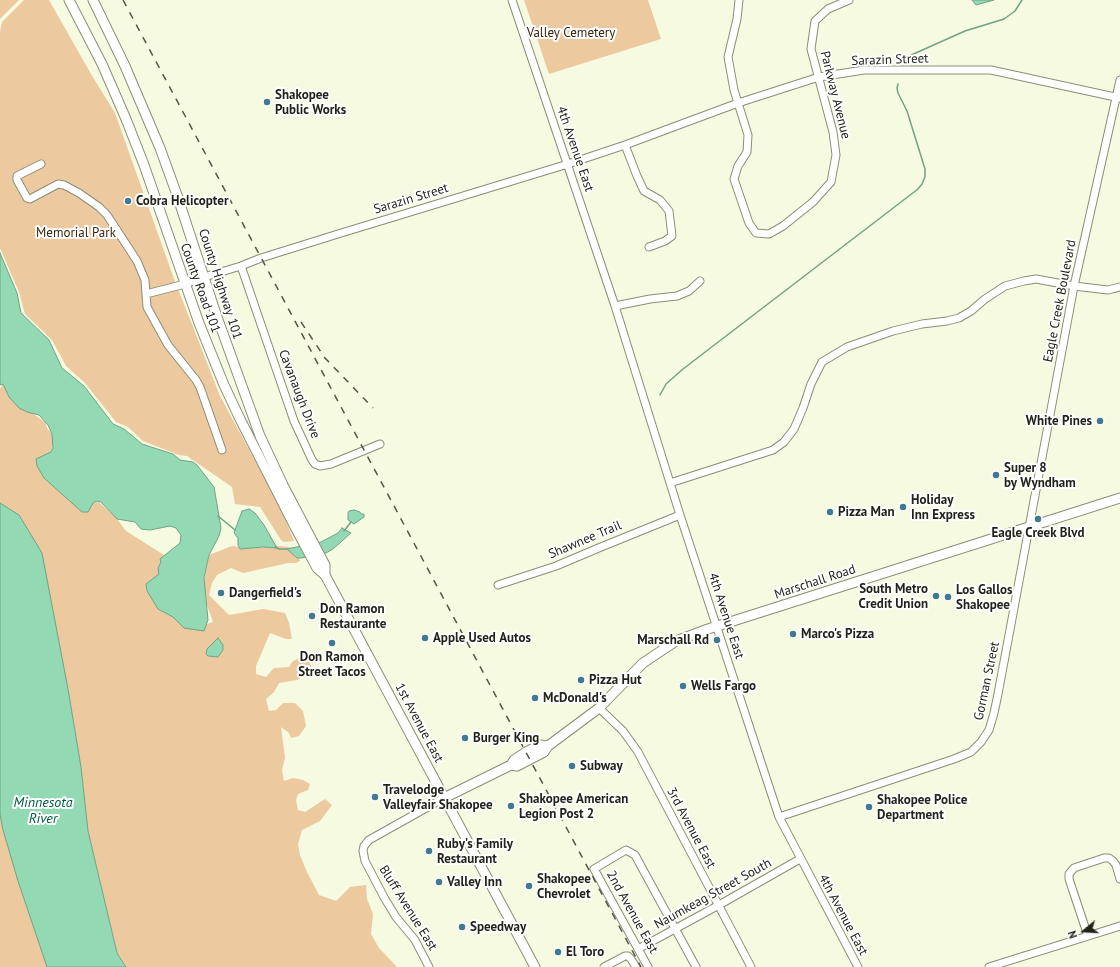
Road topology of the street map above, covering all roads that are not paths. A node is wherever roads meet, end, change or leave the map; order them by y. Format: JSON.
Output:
{"nodes":[{"id":1,"x":69,"y":0,"type":"edge"},
{"id":2,"x":93,"y":0,"type":"edge"},
{"id":3,"x":512,"y":0,"type":"edge"},
{"id":4,"x":739,"y":0,"type":"edge"},
{"id":5,"x":849,"y":0,"type":"edge"},
{"id":6,"x":819,"y":77,"type":"junction"},
{"id":7,"x":1120,"y":80,"type":"edge"},
{"id":8,"x":1118,"y":98,"type":"edge"},
{"id":9,"x":738,"y":102,"type":"junction"},
{"id":10,"x":626,"y":145,"type":"junction"},
{"id":11,"x":41,"y":164,"type":"dead end"},
{"id":12,"x":568,"y":164,"type":"junction"},
{"id":13,"x":649,"y":247,"type":"dead end"},
{"id":14,"x":241,"y":266,"type":"junction"},
{"id":15,"x":204,"y":277,"type":"junction"},
{"id":16,"x":700,"y":280,"type":"dead end"},
{"id":17,"x":185,"y":284,"type":"junction"},
{"id":18,"x":1074,"y":286,"type":"junction"},
{"id":19,"x":1120,"y":287,"type":"edge"},
{"id":20,"x":146,"y":294,"type":"junction"},
{"id":21,"x":615,"y":306,"type":"junction"},
{"id":22,"x":380,"y":444,"type":"dead end"},
{"id":23,"x":222,"y":450,"type":"dead end"},
{"id":24,"x":670,"y":483,"type":"junction"},
{"id":25,"x":1120,"y":498,"type":"edge"},
{"id":26,"x":680,"y":515,"type":"junction"},
{"id":27,"x":299,"y":526,"type":"junction"},
{"id":28,"x":1029,"y":527,"type":"junction"},
{"id":29,"x":326,"y":575,"type":"joint"},
{"id":30,"x":498,"y":585,"type":"dead end"},
{"id":31,"x":717,"y":626,"type":"junction"},
{"id":32,"x":599,"y":708,"type":"junction"},
{"id":33,"x":444,"y":798,"type":"junction"},
{"id":34,"x":779,"y":817,"type":"junction"},
{"id":35,"x":369,"y":840,"type":"joint"},
{"id":36,"x":800,"y":859,"type":"junction"},
{"id":37,"x":1120,"y":879,"type":"edge"},
{"id":38,"x":718,"y":905,"type":"junction"},
{"id":39,"x":1120,"y":926,"type":"edge"},
{"id":40,"x":675,"y":929,"type":"junction"},
{"id":41,"x":1088,"y":936,"type":"junction"},
{"id":42,"x":638,"y":949,"type":"junction"},
{"id":43,"x":429,"y":967,"type":"edge"},
{"id":44,"x":535,"y":967,"type":"edge"},
{"id":45,"x":604,"y":967,"type":"edge"},
{"id":46,"x":636,"y":967,"type":"edge"},
{"id":47,"x":648,"y":967,"type":"edge"},
{"id":48,"x":696,"y":967,"type":"edge"},
{"id":49,"x":751,"y":967,"type":"edge"},
{"id":50,"x":858,"y":967,"type":"edge"},
{"id":51,"x":989,"y":967,"type":"edge"}],
"edges":[{"from":1,"to":17,"type":"main road","name":"County Road 101"},
{"from":2,"to":15,"type":"main road","name":"County Highway 101"},
{"from":3,"to":12,"type":"street","name":"4th Avenue East"},
{"from":4,"to":9,"type":"street"},
{"from":5,"to":6,"type":"street","name":"Parkway Avenue"},
{"from":6,"to":8,"type":"street","name":"Sarazin Street"},
{"from":6,"to":9,"type":"street","name":"Sarazin Street"},
{"from":6,"to":9,"type":"street","name":"Parkway Avenue"},
{"from":7,"to":8,"type":"street","name":"Eagle Creek Boulevard"},
{"from":8,"to":18,"type":"street","name":"Eagle Creek Boulevard"},
{"from":9,"to":10,"type":"street","name":"Sarazin Street"},
{"from":10,"to":12,"type":"street","name":"Sarazin Street"},
{"from":10,"to":13,"type":"street"},
{"from":11,"to":20,"type":"street"},
{"from":12,"to":14,"type":"street","name":"Sarazin Street"},
{"from":12,"to":21,"type":"street","name":"4th Avenue East"},
{"from":14,"to":15,"type":"street","name":"Sarazin Street"},
{"from":14,"to":22,"type":"street","name":"Cavanaugh Drive"},
{"from":15,"to":17,"type":"street","name":"Sarazin Street"},
{"from":15,"to":27,"type":"main road","name":"County Highway 101"},
{"from":16,"to":21,"type":"street"},
{"from":17,"to":20,"type":"street","name":"Sarazin Street"},
{"from":17,"to":27,"type":"main road","name":"County Road 101"},
{"from":18,"to":19,"type":"street"},
{"from":18,"to":24,"type":"street"},
{"from":18,"to":28,"type":"street","name":"Eagle Creek Boulevard"},
{"from":20,"to":23,"type":"street"},
{"from":21,"to":24,"type":"street","name":"4th Avenue East"},
{"from":24,"to":26,"type":"street","name":"4th Avenue East"},
{"from":25,"to":28,"type":"main road","name":"Marschall Road"},
{"from":26,"to":30,"type":"street","name":"Shawnee Trail"},
{"from":26,"to":31,"type":"street","name":"4th Avenue East"},
{"from":27,"to":29,"type":"main road","name":"County Highway 101"},
{"from":28,"to":31,"type":"main road","name":"Marschall Road"},
{"from":28,"to":34,"type":"street","name":"Gorman Street"},
{"from":29,"to":33,"type":"main road","name":"1st Avenue East"},
{"from":31,"to":32,"type":"main road","name":"Marschall Road"},
{"from":31,"to":34,"type":"street","name":"4th Avenue East"},
{"from":32,"to":33,"type":"main road","name":"Marschall Road"},
{"from":32,"to":38,"type":"street","name":"3rd Avenue East"},
{"from":33,"to":35,"type":"street","name":"Marschall Road"},
{"from":33,"to":44,"type":"main road","name":"1st Avenue East"},
{"from":34,"to":36,"type":"street","name":"4th Avenue East"},
{"from":35,"to":43,"type":"street","name":"Bluff Avenue East"},
{"from":36,"to":38,"type":"street","name":"Naumkeag Street South"},
{"from":36,"to":50,"type":"street","name":"4th Avenue East"},
{"from":37,"to":41,"type":"street"},
{"from":38,"to":40,"type":"street","name":"Naumkeag Street South"},
{"from":38,"to":49,"type":"street","name":"3rd Avenue East"},
{"from":39,"to":41,"type":"street"},
{"from":40,"to":42,"type":"street","name":"Naumkeag Street South"},
{"from":40,"to":42,"type":"street","name":"2nd Avenue East"},
{"from":40,"to":48,"type":"street"},
{"from":41,"to":51,"type":"street"},
{"from":42,"to":47,"type":"street","name":"2nd Avenue East"},
{"from":45,"to":46,"type":"street","name":"2nd Avenue East"}]}
